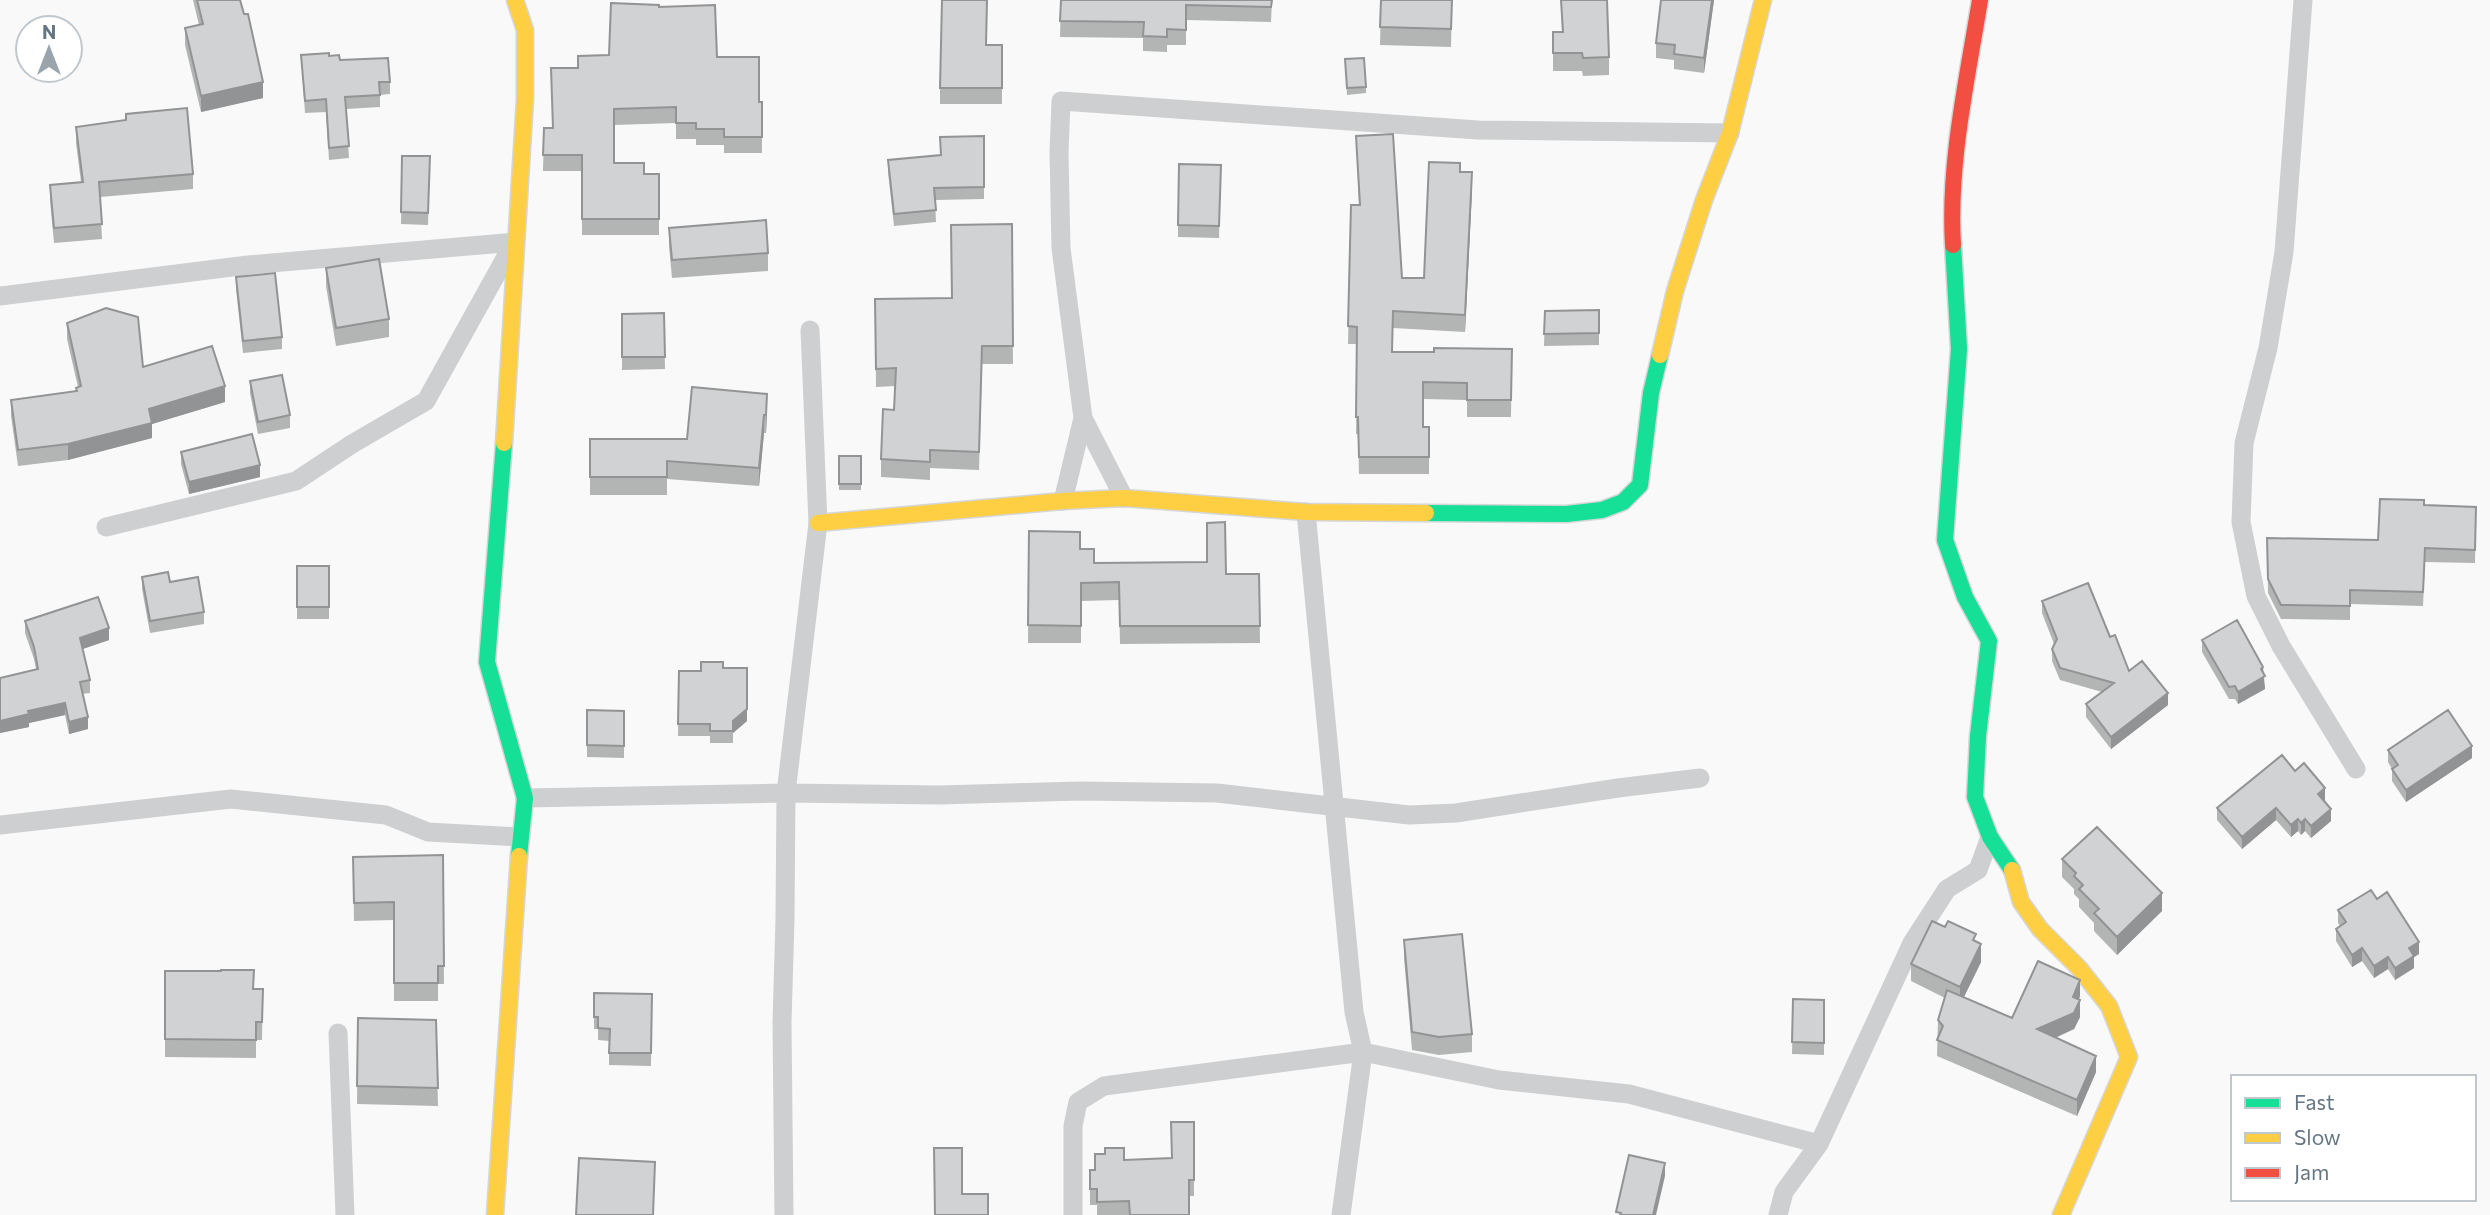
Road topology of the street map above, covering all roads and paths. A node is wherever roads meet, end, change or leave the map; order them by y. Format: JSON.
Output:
{"nodes":[{"id":1,"x":515,"y":0,"type":"edge"},
{"id":2,"x":1763,"y":0,"type":"edge"},
{"id":3,"x":1980,"y":0,"type":"edge"},
{"id":4,"x":2304,"y":0,"type":"edge"},
{"id":5,"x":1730,"y":133,"type":"junction"},
{"id":6,"x":515,"y":242,"type":"junction"},
{"id":7,"x":0,"y":296,"type":"edge"},
{"id":8,"x":810,"y":330,"type":"dead end"},
{"id":9,"x":1083,"y":418,"type":"junction"},
{"id":10,"x":1124,"y":498,"type":"junction"},
{"id":11,"x":1063,"y":501,"type":"junction"},
{"id":12,"x":1306,"y":512,"type":"junction"},
{"id":13,"x":818,"y":523,"type":"junction"},
{"id":14,"x":106,"y":527,"type":"dead end"},
{"id":15,"x":2356,"y":769,"type":"dead end"},
{"id":16,"x":1700,"y":778,"type":"dead end"},
{"id":17,"x":786,"y":793,"type":"junction"},
{"id":18,"x":525,"y":798,"type":"junction"},
{"id":19,"x":1334,"y":807,"type":"junction"},
{"id":20,"x":0,"y":825,"type":"edge"},
{"id":21,"x":520,"y":837,"type":"junction"},
{"id":22,"x":1990,"y":837,"type":"junction"},
{"id":23,"x":338,"y":1033,"type":"dead end"},
{"id":24,"x":1363,"y":1052,"type":"junction"},
{"id":25,"x":1819,"y":1144,"type":"junction"},
{"id":26,"x":345,"y":1215,"type":"edge"},
{"id":27,"x":495,"y":1215,"type":"edge"},
{"id":28,"x":784,"y":1215,"type":"edge"},
{"id":29,"x":1073,"y":1215,"type":"edge"},
{"id":30,"x":1341,"y":1215,"type":"edge"},
{"id":31,"x":1778,"y":1215,"type":"edge"},
{"id":32,"x":2061,"y":1215,"type":"edge"}],
"edges":[{"from":1,"to":6,"type":"street"},
{"from":2,"to":5,"type":"street"},
{"from":3,"to":22,"type":"street"},
{"from":4,"to":15,"type":"street"},
{"from":5,"to":9,"type":"street"},
{"from":5,"to":12,"type":"street"},
{"from":6,"to":7,"type":"street"},
{"from":6,"to":14,"type":"street"},
{"from":6,"to":18,"type":"street"},
{"from":8,"to":13,"type":"street"},
{"from":9,"to":10,"type":"street"},
{"from":9,"to":11,"type":"street"},
{"from":10,"to":11,"type":"street"},
{"from":10,"to":12,"type":"street"},
{"from":11,"to":13,"type":"street"},
{"from":12,"to":19,"type":"street"},
{"from":13,"to":17,"type":"street"},
{"from":16,"to":19,"type":"street"},
{"from":17,"to":18,"type":"street"},
{"from":17,"to":19,"type":"street"},
{"from":17,"to":28,"type":"street"},
{"from":18,"to":21,"type":"street"},
{"from":19,"to":24,"type":"street"},
{"from":20,"to":21,"type":"street"},
{"from":21,"to":27,"type":"street"},
{"from":22,"to":25,"type":"street"},
{"from":22,"to":32,"type":"street"},
{"from":23,"to":26,"type":"street"},
{"from":24,"to":25,"type":"street"},
{"from":24,"to":29,"type":"street"},
{"from":24,"to":30,"type":"street"},
{"from":25,"to":31,"type":"street"}]}
